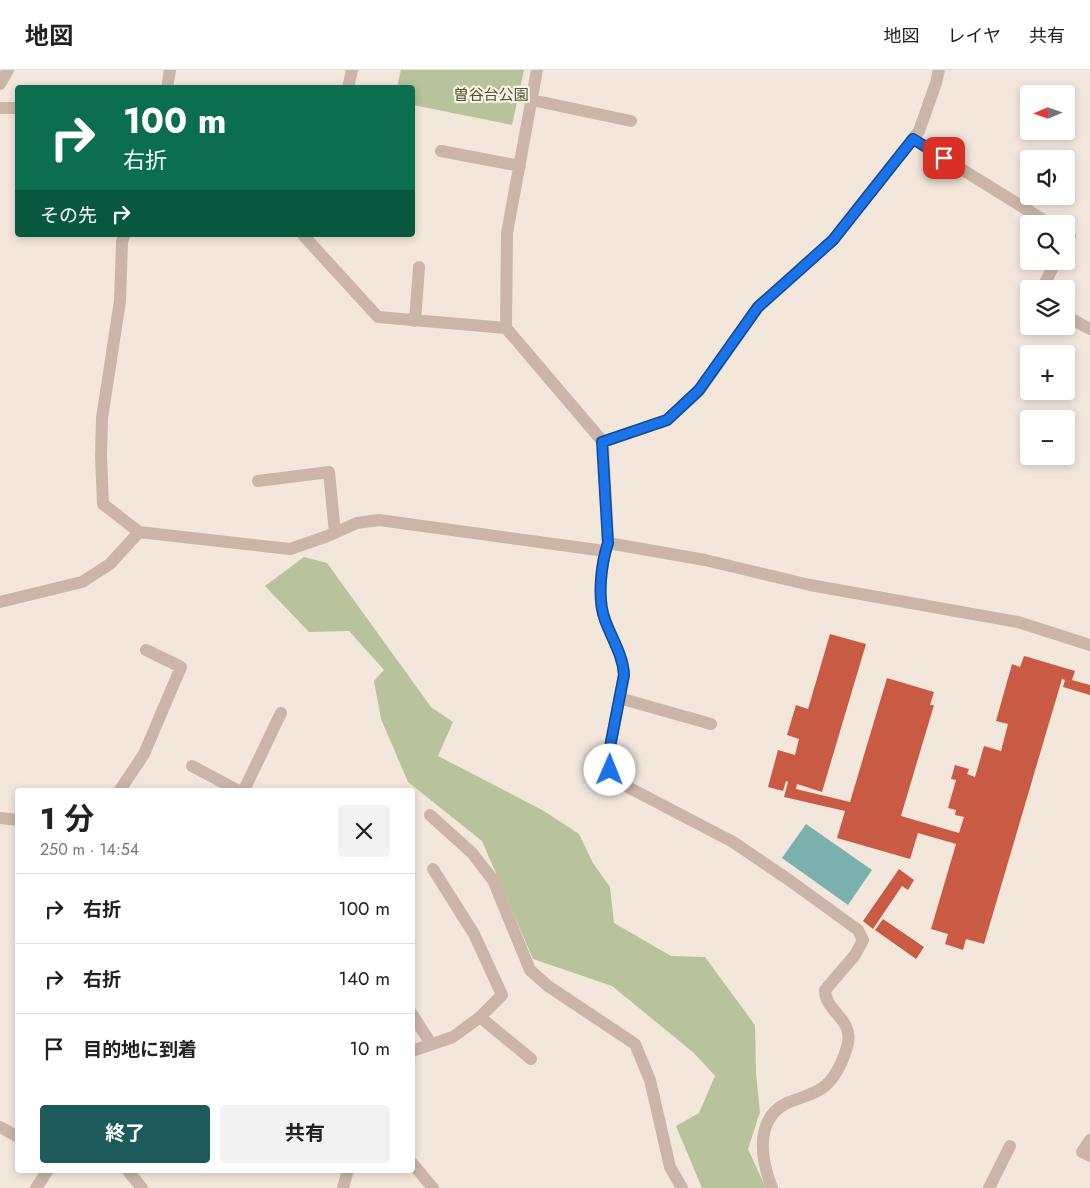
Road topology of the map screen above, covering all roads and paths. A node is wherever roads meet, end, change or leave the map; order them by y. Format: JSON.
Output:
{"nodes":[{"id":1,"x":8,"y":70,"type":"edge"},
{"id":2,"x":170,"y":70,"type":"edge"},
{"id":3,"x":352,"y":70,"type":"edge"},
{"id":4,"x":537,"y":70,"type":"edge"},
{"id":5,"x":939,"y":70,"type":"edge"},
{"id":6,"x":0,"y":84,"type":"edge"},
{"id":7,"x":168,"y":85,"type":"edge"},
{"id":8,"x":349,"y":85,"type":"edge"},
{"id":9,"x":532,"y":100,"type":"junction"},
{"id":10,"x":0,"y":108,"type":"edge"},
{"id":11,"x":15,"y":108,"type":"edge"},
{"id":12,"x":631,"y":121,"type":"dead end"},
{"id":13,"x":913,"y":139,"type":"junction"},
{"id":14,"x":441,"y":151,"type":"dead end"},
{"id":15,"x":520,"y":166,"type":"junction"},
{"id":16,"x":1035,"y":215,"type":"edge"},
{"id":17,"x":123,"y":237,"type":"edge"},
{"id":18,"x":305,"y":237,"type":"edge"},
{"id":19,"x":419,"y":267,"type":"dead end"},
{"id":20,"x":1075,"y":320,"type":"edge"},
{"id":21,"x":415,"y":321,"type":"junction"},
{"id":22,"x":506,"y":328,"type":"junction"},
{"id":23,"x":1090,"y":328,"type":"edge"},
{"id":24,"x":602,"y":442,"type":"junction"},
{"id":25,"x":258,"y":481,"type":"dead end"},
{"id":26,"x":139,"y":532,"type":"junction"},
{"id":27,"x":336,"y":533,"type":"junction"},
{"id":28,"x":607,"y":547,"type":"junction"},
{"id":29,"x":0,"y":602,"type":"edge"},
{"id":30,"x":1090,"y":645,"type":"edge"},
{"id":31,"x":146,"y":650,"type":"dead end"},
{"id":32,"x":619,"y":698,"type":"junction"},
{"id":33,"x":281,"y":713,"type":"dead end"},
{"id":34,"x":710,"y":724,"type":"dead end"},
{"id":35,"x":192,"y":766,"type":"dead end"},
{"id":36,"x":121,"y":788,"type":"edge"},
{"id":37,"x":233,"y":788,"type":"edge"},
{"id":38,"x":245,"y":788,"type":"edge"},
{"id":39,"x":430,"y":816,"type":"dead end"},
{"id":40,"x":0,"y":818,"type":"edge"},
{"id":41,"x":15,"y":820,"type":"edge"},
{"id":42,"x":432,"y":869,"type":"dead end"},
{"id":43,"x":480,"y":1017,"type":"junction"},
{"id":44,"x":415,"y":1019,"type":"edge"},
{"id":45,"x":431,"y":1044,"type":"junction"},
{"id":46,"x":415,"y":1050,"type":"edge"},
{"id":47,"x":531,"y":1059,"type":"dead end"},
{"id":48,"x":0,"y":1126,"type":"edge"},
{"id":49,"x":15,"y":1135,"type":"edge"},
{"id":50,"x":1090,"y":1140,"type":"edge"},
{"id":51,"x":1010,"y":1146,"type":"dead end"},
{"id":52,"x":1090,"y":1156,"type":"edge"},
{"id":53,"x":415,"y":1166,"type":"edge"},
{"id":54,"x":46,"y":1173,"type":"edge"},
{"id":55,"x":130,"y":1173,"type":"edge"},
{"id":56,"x":347,"y":1173,"type":"edge"},
{"id":57,"x":36,"y":1188,"type":"edge"},
{"id":58,"x":142,"y":1188,"type":"edge"},
{"id":59,"x":343,"y":1188,"type":"edge"},
{"id":60,"x":432,"y":1188,"type":"edge"},
{"id":61,"x":682,"y":1188,"type":"edge"},
{"id":62,"x":772,"y":1188,"type":"edge"},
{"id":63,"x":989,"y":1188,"type":"edge"}],
"edges":[{"from":1,"to":6,"type":"street"},
{"from":2,"to":7,"type":"street"},
{"from":3,"to":8,"type":"street"},
{"from":4,"to":9,"type":"street"},
{"from":5,"to":13,"type":"street"},
{"from":9,"to":12,"type":"street"},
{"from":9,"to":15,"type":"street"},
{"from":10,"to":11,"type":"street"},
{"from":13,"to":16,"type":"street"},
{"from":13,"to":24,"type":"street"},
{"from":14,"to":15,"type":"street"},
{"from":15,"to":22,"type":"street"},
{"from":17,"to":26,"type":"street"},
{"from":18,"to":21,"type":"street"},
{"from":19,"to":21,"type":"street"},
{"from":20,"to":23,"type":"street"},
{"from":21,"to":22,"type":"street"},
{"from":22,"to":24,"type":"street"},
{"from":24,"to":28,"type":"street"},
{"from":25,"to":27,"type":"street"},
{"from":26,"to":27,"type":"street"},
{"from":26,"to":29,"type":"street"},
{"from":27,"to":28,"type":"street"},
{"from":28,"to":30,"type":"street"},
{"from":28,"to":32,"type":"street"},
{"from":31,"to":36,"type":"street"},
{"from":32,"to":34,"type":"street"},
{"from":32,"to":62,"type":"street"},
{"from":33,"to":38,"type":"street"},
{"from":35,"to":37,"type":"street"},
{"from":39,"to":61,"type":"street"},
{"from":40,"to":41,"type":"street"},
{"from":42,"to":43,"type":"street"},
{"from":43,"to":45,"type":"street"},
{"from":43,"to":47,"type":"street"},
{"from":44,"to":45,"type":"street"},
{"from":45,"to":46,"type":"street"},
{"from":48,"to":49,"type":"street"},
{"from":50,"to":52,"type":"street"},
{"from":51,"to":63,"type":"street"},
{"from":53,"to":60,"type":"street"},
{"from":54,"to":57,"type":"street"},
{"from":55,"to":58,"type":"street"},
{"from":56,"to":59,"type":"street"}]}
